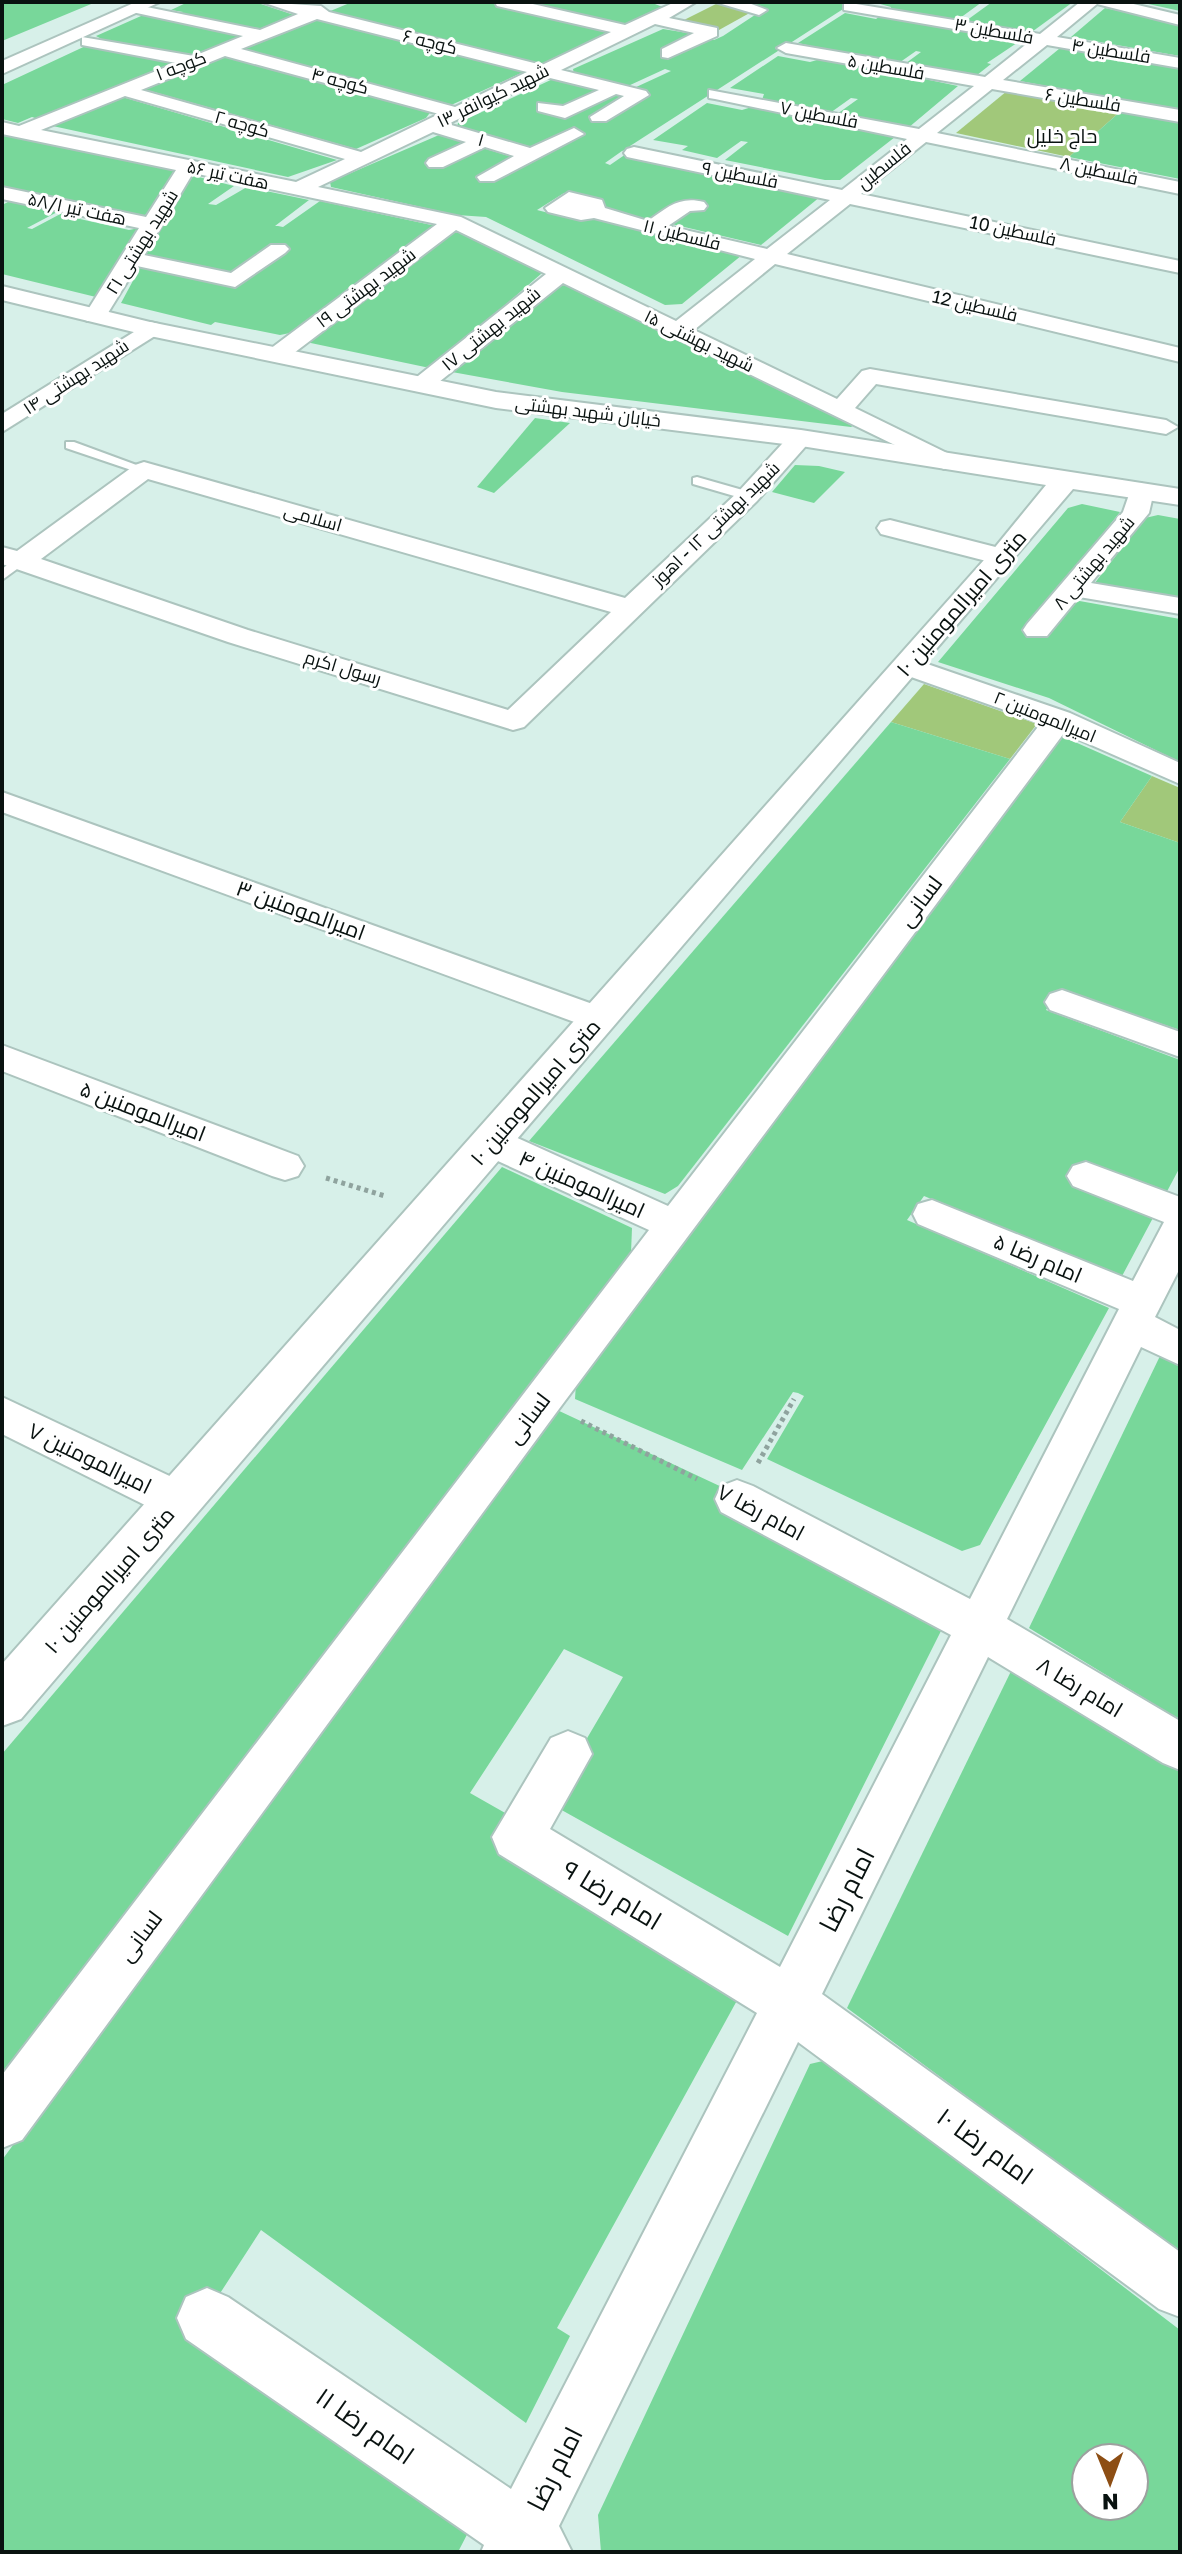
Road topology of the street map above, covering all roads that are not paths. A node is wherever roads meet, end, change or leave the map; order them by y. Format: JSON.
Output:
{"nodes":[{"id":1,"x":113,"y":2,"type":"edge"},
{"id":2,"x":270,"y":2,"type":"edge"},
{"id":3,"x":342,"y":2,"type":"edge"},
{"id":4,"x":503,"y":2,"type":"edge"},
{"id":5,"x":723,"y":2,"type":"edge"},
{"id":6,"x":1090,"y":2,"type":"edge"},
{"id":7,"x":1104,"y":2,"type":"edge"},
{"id":8,"x":678,"y":3,"type":"edge"},
{"id":9,"x":144,"y":5,"type":"edge"},
{"id":10,"x":850,"y":6,"type":"dead end"},
{"id":11,"x":977,"y":9,"type":"dead end"},
{"id":12,"x":759,"y":10,"type":"dead end"},
{"id":13,"x":314,"y":13,"type":"junction"},
{"id":14,"x":653,"y":19,"type":"junction"},
{"id":15,"x":1180,"y":20,"type":"edge"},
{"id":16,"x":957,"y":24,"type":"junction"},
{"id":17,"x":627,"y":31,"type":"junction"},
{"id":18,"x":261,"y":35,"type":"junction"},
{"id":19,"x":1042,"y":40,"type":"junction"},
{"id":20,"x":88,"y":41,"type":"dead end"},
{"id":21,"x":786,"y":48,"type":"dead end"},
{"id":22,"x":2,"y":49,"type":"edge"},
{"id":23,"x":224,"y":50,"type":"junction"},
{"id":24,"x":918,"y":52,"type":"dead end"},
{"id":25,"x":668,"y":53,"type":"dead end"},
{"id":26,"x":193,"y":61,"type":"junction"},
{"id":27,"x":1180,"y":63,"type":"edge"},
{"id":28,"x":2,"y":68,"type":"edge"},
{"id":29,"x":895,"y":68,"type":"junction"},
{"id":30,"x":546,"y":70,"type":"junction"},
{"id":31,"x":653,"y":78,"type":"dead end"},
{"id":32,"x":987,"y":84,"type":"junction"},
{"id":33,"x":122,"y":90,"type":"junction"},
{"id":34,"x":620,"y":90,"type":"junction"},
{"id":35,"x":715,"y":94,"type":"dead end"},
{"id":36,"x":854,"y":99,"type":"dead end"},
{"id":37,"x":545,"y":107,"type":"dead end"},
{"id":38,"x":457,"y":113,"type":"junction"},
{"id":39,"x":1180,"y":116,"type":"edge"},
{"id":40,"x":599,"y":117,"type":"dead end"},
{"id":41,"x":829,"y":117,"type":"junction"},
{"id":42,"x":430,"y":125,"type":"junction"},
{"id":43,"x":11,"y":130,"type":"edge"},
{"id":44,"x":574,"y":134,"type":"dead end"},
{"id":45,"x":923,"y":135,"type":"junction"},
{"id":46,"x":483,"y":141,"type":"junction"},
{"id":47,"x":732,"y":151,"type":"dead end"},
{"id":48,"x":634,"y":153,"type":"dead end"},
{"id":49,"x":532,"y":155,"type":"junction"},
{"id":50,"x":362,"y":158,"type":"junction"},
{"id":51,"x":436,"y":163,"type":"dead end"},
{"id":52,"x":188,"y":166,"type":"junction"},
{"id":53,"x":707,"y":168,"type":"junction"},
{"id":54,"x":487,"y":177,"type":"dead end"},
{"id":55,"x":251,"y":179,"type":"junction"},
{"id":56,"x":1180,"y":188,"type":"edge"},
{"id":57,"x":226,"y":195,"type":"dead end"},
{"id":58,"x":847,"y":196,"type":"junction"},
{"id":59,"x":6,"y":197,"type":"edge"},
{"id":60,"x":300,"y":199,"type":"junction"},
{"id":61,"x":697,"y":206,"type":"dead end"},
{"id":62,"x":67,"y":207,"type":"junction"},
{"id":63,"x":595,"y":212,"type":"dead end"},
{"id":64,"x":43,"y":221,"type":"dead end"},
{"id":65,"x":454,"y":221,"type":"junction"},
{"id":66,"x":153,"y":225,"type":"junction"},
{"id":67,"x":651,"y":228,"type":"junction"},
{"id":68,"x":278,"y":249,"type":"dead end"},
{"id":69,"x":770,"y":257,"type":"junction"},
{"id":70,"x":134,"y":259,"type":"junction"},
{"id":71,"x":1180,"y":267,"type":"edge"},
{"id":72,"x":561,"y":273,"type":"junction"},
{"id":73,"x":2,"y":293,"type":"edge"},
{"id":74,"x":95,"y":316,"type":"junction"},
{"id":75,"x":150,"y":329,"type":"junction"},
{"id":76,"x":678,"y":331,"type":"junction"},
{"id":77,"x":278,"y":354,"type":"junction"},
{"id":78,"x":1180,"y":355,"type":"edge"},
{"id":79,"x":421,"y":385,"type":"junction"},
{"id":80,"x":840,"y":410,"type":"junction"},
{"id":81,"x":2,"y":425,"type":"edge"},
{"id":82,"x":1166,"y":427,"type":"dead end"},
{"id":83,"x":801,"y":438,"type":"junction"},
{"id":84,"x":70,"y":445,"type":"dead end"},
{"id":85,"x":944,"y":461,"type":"junction"},
{"id":86,"x":144,"y":470,"type":"junction"},
{"id":87,"x":1065,"y":480,"type":"junction"},
{"id":88,"x":697,"y":481,"type":"dead end"},
{"id":89,"x":1141,"y":491,"type":"junction"},
{"id":90,"x":748,"y":496,"type":"junction"},
{"id":91,"x":1180,"y":497,"type":"edge"},
{"id":92,"x":890,"y":528,"type":"dead end"},
{"id":93,"x":1002,"y":557,"type":"junction"},
{"id":94,"x":8,"y":564,"type":"edge"},
{"id":95,"x":1073,"y":588,"type":"junction"},
{"id":96,"x":1180,"y":606,"type":"edge"},
{"id":97,"x":629,"y":608,"type":"junction"},
{"id":98,"x":1037,"y":630,"type":"dead end"},
{"id":99,"x":907,"y":666,"type":"junction"},
{"id":100,"x":1059,"y":719,"type":"junction"},
{"id":101,"x":1180,"y":775,"type":"edge"},
{"id":102,"x":2,"y":801,"type":"edge"},
{"id":103,"x":1062,"y":1002,"type":"dead end"},
{"id":104,"x":600,"y":1019,"type":"junction"},
{"id":105,"x":1180,"y":1045,"type":"edge"},
{"id":106,"x":2,"y":1057,"type":"edge"},
{"id":107,"x":491,"y":1142,"type":"junction"},
{"id":108,"x":285,"y":1166,"type":"road end"},
{"id":109,"x":1086,"y":1176,"type":"dead end"},
{"id":110,"x":1180,"y":1213,"type":"edge"},
{"id":111,"x":932,"y":1214,"type":"dead end"},
{"id":112,"x":674,"y":1225,"type":"junction"},
{"id":113,"x":1180,"y":1228,"type":"edge"},
{"id":114,"x":1138,"y":1313,"type":"junction"},
{"id":115,"x":1180,"y":1349,"type":"edge"},
{"id":116,"x":2,"y":1414,"type":"edge"},
{"id":117,"x":737,"y":1499,"type":"road end"},
{"id":118,"x":179,"y":1501,"type":"junction"},
{"id":119,"x":979,"y":1627,"type":"junction"},
{"id":120,"x":2,"y":1702,"type":"edge"},
{"id":121,"x":1180,"y":1747,"type":"edge"},
{"id":122,"x":568,"y":1754,"type":"dead end"},
{"id":123,"x":790,"y":2003,"type":"junction"},
{"id":124,"x":2,"y":2120,"type":"edge"},
{"id":125,"x":1180,"y":2288,"type":"edge"},
{"id":126,"x":207,"y":2318,"type":"dead end"},
{"id":127,"x":525,"y":2546,"type":"edge"}],
"edges":[{"from":1,"to":22,"type":"street"},
{"from":2,"to":13,"type":"street","name":"کوچه ۶"},
{"from":3,"to":13,"type":"street","name":"کوچه ۱"},
{"from":4,"to":17,"type":"street"},
{"from":5,"to":12,"type":"street"},
{"from":6,"to":19,"type":"street","name":"فلسطین"},
{"from":7,"to":15,"type":"street"},
{"from":8,"to":14,"type":"street","name":"شهید کیوانفر ۱۳"},
{"from":9,"to":18,"type":"street"},
{"from":9,"to":28,"type":"street"},
{"from":10,"to":16,"type":"street","name":"فلسطین ۳"},
{"from":11,"to":16,"type":"street"},
{"from":13,"to":18,"type":"street","name":"کوچه ۱"},
{"from":13,"to":30,"type":"street","name":"کوچه ۶"},
{"from":14,"to":17,"type":"street","name":"شهید کیوانفر ۱۳"},
{"from":14,"to":25,"type":"street"},
{"from":16,"to":19,"type":"street","name":"فلسطین ۳"},
{"from":17,"to":30,"type":"street","name":"شهید کیوانفر ۱۳"},
{"from":18,"to":23,"type":"street","name":"کوچه ۱"},
{"from":19,"to":27,"type":"street","name":"فلسطین ۴"},
{"from":19,"to":32,"type":"street","name":"فلسطین"},
{"from":20,"to":26,"type":"street"},
{"from":21,"to":29,"type":"street","name":"فلسطین ۵"},
{"from":23,"to":26,"type":"street","name":"کوچه ۱"},
{"from":23,"to":38,"type":"street","name":"کوچه ۴"},
{"from":24,"to":29,"type":"street"},
{"from":26,"to":33,"type":"street","name":"کوچه ۱"},
{"from":29,"to":32,"type":"street","name":"فلسطین ۵"},
{"from":30,"to":34,"type":"street","name":"کوچه ۶"},
{"from":30,"to":38,"type":"street","name":"شهید کیوانفر ۱۳"},
{"from":31,"to":34,"type":"street"},
{"from":32,"to":39,"type":"street","name":"فلسطین ۶"},
{"from":32,"to":45,"type":"street","name":"فلسطین"},
{"from":33,"to":43,"type":"street","name":"کوچه ۱"},
{"from":33,"to":50,"type":"street","name":"کوچه ۲"},
{"from":34,"to":37,"type":"street"},
{"from":34,"to":40,"type":"street"},
{"from":35,"to":41,"type":"street","name":"فلسطین ۷"},
{"from":36,"to":41,"type":"street"},
{"from":38,"to":42,"type":"street","name":"شهید کیوانفر ۱۳"},
{"from":41,"to":45,"type":"street","name":"فلسطین ۷"},
{"from":42,"to":46,"type":"street","name":"۱"},
{"from":42,"to":50,"type":"street","name":"شهید کیوانفر ۱۳"},
{"from":43,"to":52,"type":"street","name":"هفت تیر ۵۶"},
{"from":44,"to":49,"type":"street"},
{"from":45,"to":56,"type":"street","name":"فلسطین ۸"},
{"from":45,"to":58,"type":"street","name":"فلسطین"},
{"from":46,"to":49,"type":"street","name":"۱"},
{"from":46,"to":51,"type":"street"},
{"from":47,"to":53,"type":"street"},
{"from":48,"to":53,"type":"street","name":"فلسطین ۹"},
{"from":49,"to":54,"type":"street"},
{"from":50,"to":60,"type":"street","name":"شهید کیوانفر ۱۳"},
{"from":52,"to":55,"type":"street","name":"هفت تیر ۵۶"},
{"from":52,"to":66,"type":"street","name":"شهید بهشتی ۲۱"},
{"from":53,"to":58,"type":"street","name":"فلسطین ۹"},
{"from":55,"to":57,"type":"street"},
{"from":55,"to":60,"type":"street","name":"هفت تیر ۵۶"},
{"from":58,"to":69,"type":"street","name":"فلسطین"},
{"from":58,"to":71,"type":"street","name":"فلسطین 10"},
{"from":59,"to":62,"type":"street","name":"هفت تیر ۵۸/۱"},
{"from":60,"to":65,"type":"street"},
{"from":61,"to":67,"type":"street"},
{"from":62,"to":64,"type":"street"},
{"from":62,"to":66,"type":"street","name":"هفت تیر ۵۸/۱"},
{"from":63,"to":67,"type":"street","name":"فلسطین ۱۱"},
{"from":65,"to":72,"type":"street","name":"شهید بهشتی ۱۵"},
{"from":65,"to":77,"type":"street","name":"شهید بهشتی ۱۹"},
{"from":66,"to":70,"type":"street","name":"شهید بهشتی ۲۱"},
{"from":67,"to":69,"type":"street","name":"فلسطین ۱۱"},
{"from":68,"to":70,"type":"street"},
{"from":69,"to":76,"type":"street","name":"فلسطین"},
{"from":69,"to":78,"type":"street","name":"فلسطین 12"},
{"from":70,"to":74,"type":"street","name":"شهید بهشتی ۲۱"},
{"from":72,"to":76,"type":"street","name":"شهید بهشتی ۱۵"},
{"from":72,"to":79,"type":"street","name":"شهید بهشتی ۱۷"},
{"from":73,"to":74,"type":"street","name":"خیابان شهید بهشتی"},
{"from":74,"to":75,"type":"street","name":"خیابان شهید بهشتی"},
{"from":75,"to":77,"type":"street","name":"خیابان شهید بهشتی"},
{"from":75,"to":81,"type":"street","name":"شهید بهشتی ۱۴"},
{"from":76,"to":80,"type":"street","name":"شهید بهشتی ۱۵"},
{"from":77,"to":79,"type":"street","name":"خیابان شهید بهشتی"},
{"from":79,"to":83,"type":"street","name":"خیابان شهید بهشتی"},
{"from":80,"to":82,"type":"street"},
{"from":80,"to":85,"type":"street","name":"شهید بهشتی ۱۵"},
{"from":83,"to":85,"type":"street","name":"خیابان شهید بهشتی"},
{"from":83,"to":90,"type":"street","name":"شهید بهشتی ۱۲ - اهوز"},
{"from":84,"to":86,"type":"lane"},
{"from":85,"to":87,"type":"street","name":"خیابان شهید بهشتی"},
{"from":86,"to":94,"type":"street"},
{"from":86,"to":97,"type":"street","name":"اسلامی"},
{"from":87,"to":89,"type":"street","name":"خیابان شهید بهشتی"},
{"from":87,"to":93,"type":"street","name":"۱۰ متری امیرالمومنین"},
{"from":88,"to":90,"type":"lane"},
{"from":89,"to":91,"type":"street","name":"خیابان شهید بهشتی"},
{"from":89,"to":95,"type":"street","name":"شهید بهشتی ۸"},
{"from":90,"to":97,"type":"street","name":"شهید بهشتی ۱۲ - اهوز"},
{"from":92,"to":93,"type":"street"},
{"from":93,"to":99,"type":"street","name":"۱۰ متری امیرالمومنین"},
{"from":94,"to":97,"type":"street","name":"رسول اکرم"},
{"from":95,"to":96,"type":"street"},
{"from":95,"to":98,"type":"street","name":"شهید بهشتی ۸"},
{"from":99,"to":100,"type":"street","name":"امیرالمومنین ۲"},
{"from":99,"to":104,"type":"street","name":"۱۰ متری امیرالمومنین"},
{"from":100,"to":101,"type":"street","name":"امیرالمومنین ۲"},
{"from":100,"to":112,"type":"street","name":"لسانی"},
{"from":102,"to":104,"type":"street","name":"امیرالمومنین ۳"},
{"from":103,"to":105,"type":"street"},
{"from":104,"to":107,"type":"street","name":"۱۰ متری امیرالمومنین"},
{"from":106,"to":108,"type":"street","name":"امیرالمومنین ۵"},
{"from":107,"to":112,"type":"street","name":"امیرالمومنین ۴"},
{"from":107,"to":118,"type":"street","name":"۱۰ متری امیرالمومنین"},
{"from":109,"to":110,"type":"street"},
{"from":111,"to":114,"type":"street","name":"امام رضا ۵"},
{"from":112,"to":124,"type":"street","name":"لسانی"},
{"from":113,"to":114,"type":"street","name":"امام رضا"},
{"from":114,"to":115,"type":"street","name":"امام رضا ۵"},
{"from":114,"to":119,"type":"street","name":"امام رضا"},
{"from":116,"to":118,"type":"street","name":"امیرالمومنین ۷"},
{"from":117,"to":119,"type":"street","name":"امام رضا ۷"},
{"from":118,"to":120,"type":"street","name":"۱۰ متری امیرالمومنین"},
{"from":119,"to":121,"type":"street","name":"امام رضا ۸"},
{"from":119,"to":123,"type":"street","name":"امام رضا"},
{"from":122,"to":123,"type":"street","name":"امام رضا ۹"},
{"from":123,"to":125,"type":"street","name":"امام رضا ۱۰"},
{"from":123,"to":127,"type":"street","name":"امام رضا"},
{"from":126,"to":127,"type":"street","name":"امام رضا ۱۱"}]}
